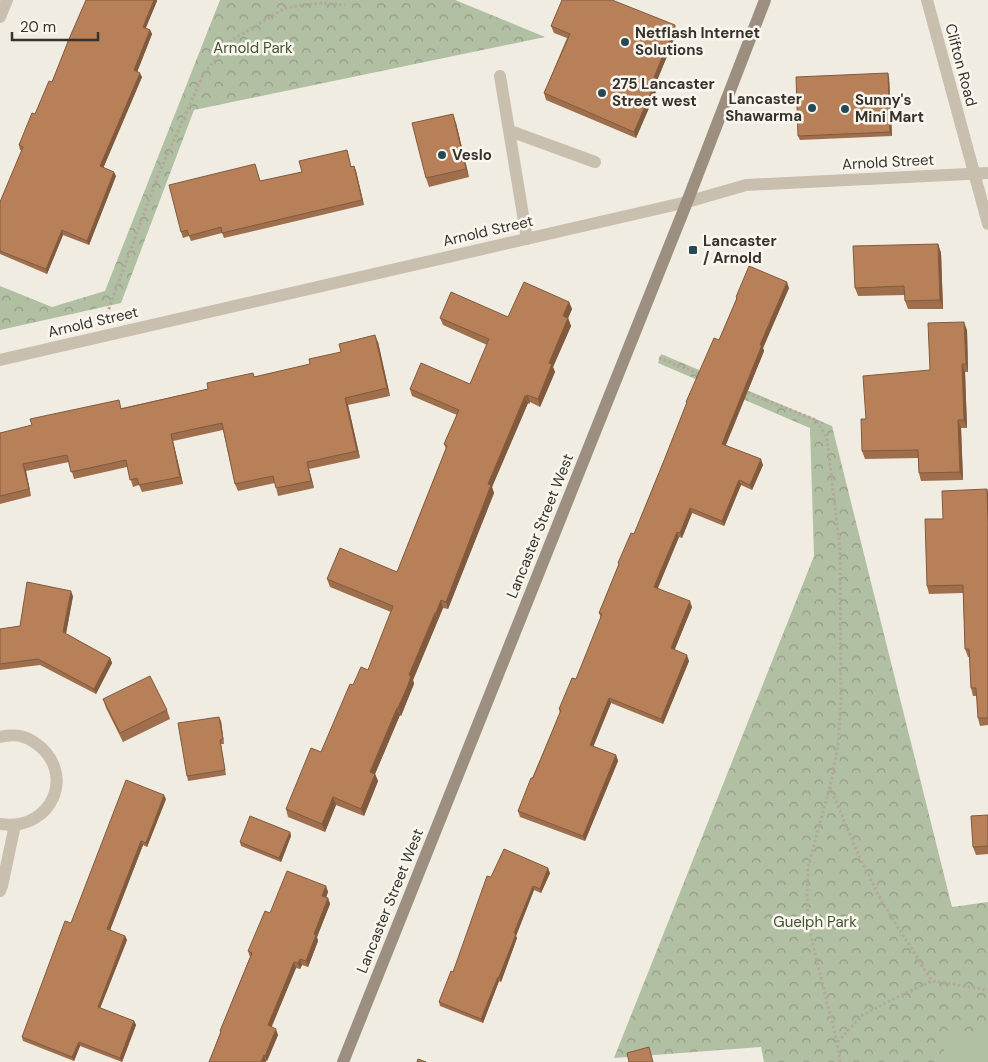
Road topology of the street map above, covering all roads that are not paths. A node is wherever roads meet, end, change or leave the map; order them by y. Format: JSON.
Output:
{"nodes":[{"id":1,"x":7,"y":0,"type":"edge"},
{"id":2,"x":765,"y":0,"type":"edge"},
{"id":3,"x":927,"y":0,"type":"edge"},
{"id":4,"x":0,"y":17,"type":"edge"},
{"id":5,"x":500,"y":76,"type":"dead end"},
{"id":6,"x":510,"y":131,"type":"junction"},
{"id":7,"x":595,"y":162,"type":"dead end"},
{"id":8,"x":988,"y":173,"type":"edge"},
{"id":9,"x":975,"y":174,"type":"junction"},
{"id":10,"x":687,"y":202,"type":"junction"},
{"id":11,"x":988,"y":224,"type":"edge"},
{"id":12,"x":527,"y":239,"type":"junction"},
{"id":13,"x":0,"y":360,"type":"edge"},
{"id":14,"x":0,"y":737,"type":"edge"},
{"id":15,"x":0,"y":824,"type":"edge"},
{"id":16,"x":15,"y":825,"type":"junction"},
{"id":17,"x":0,"y":891,"type":"edge"},
{"id":18,"x":343,"y":1062,"type":"edge"}],
"edges":[{"from":1,"to":4,"type":"street"},
{"from":2,"to":10,"type":"main road","name":"Lancaster Street West"},
{"from":3,"to":9,"type":"street","name":"Clifton Road"},
{"from":5,"to":6,"type":"street"},
{"from":6,"to":7,"type":"street"},
{"from":6,"to":12,"type":"street"},
{"from":8,"to":9,"type":"street","name":"Arnold Street"},
{"from":9,"to":10,"type":"street","name":"Arnold Street"},
{"from":9,"to":11,"type":"street","name":"Clifton Road"},
{"from":10,"to":12,"type":"street","name":"Arnold Street"},
{"from":10,"to":18,"type":"main road","name":"Lancaster Street West"},
{"from":12,"to":13,"type":"street","name":"Arnold Street"},
{"from":14,"to":16,"type":"street"},
{"from":15,"to":16,"type":"street"},
{"from":16,"to":17,"type":"street"}]}
